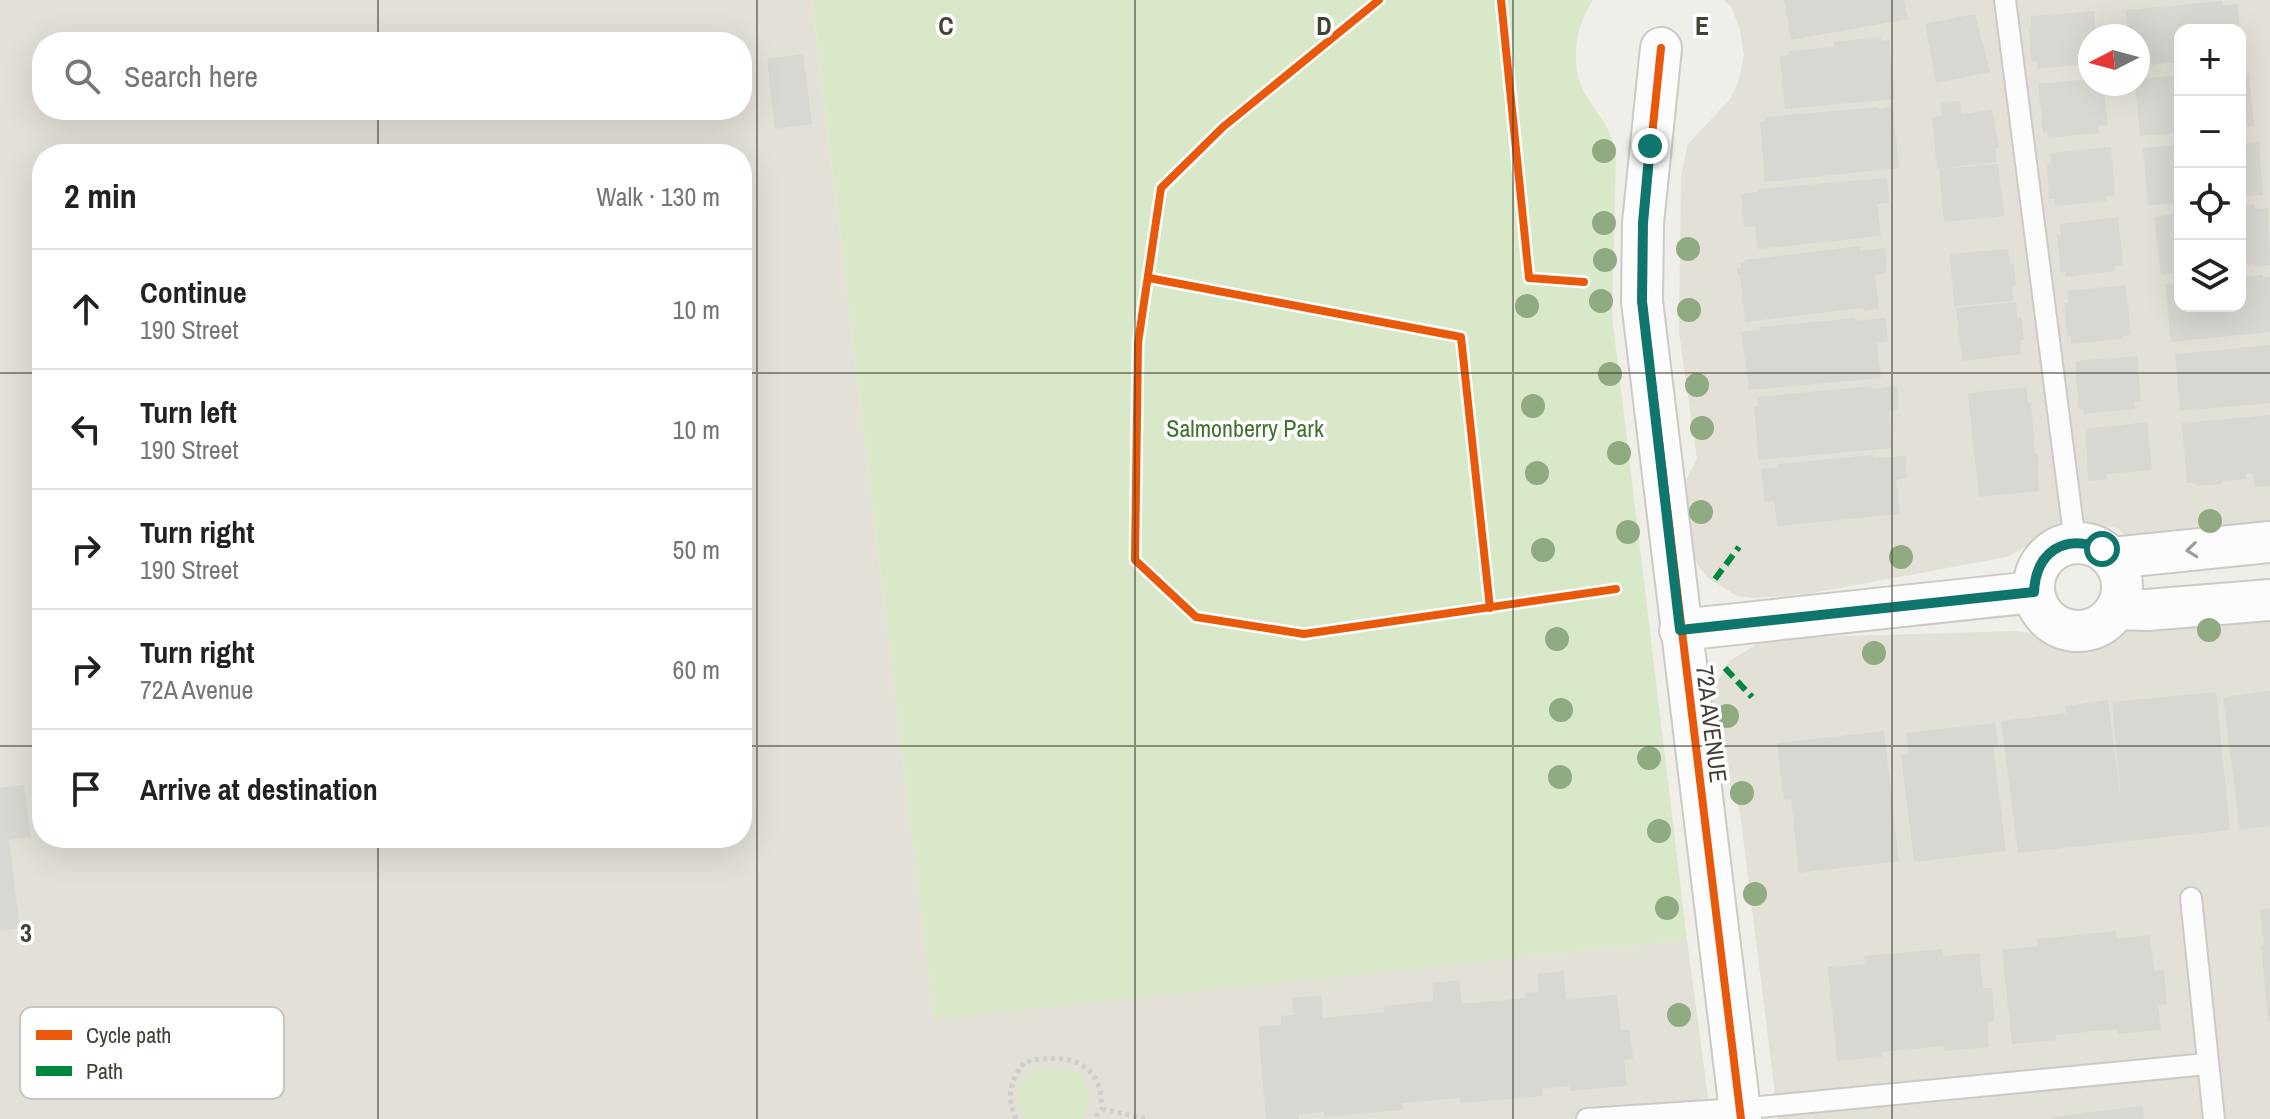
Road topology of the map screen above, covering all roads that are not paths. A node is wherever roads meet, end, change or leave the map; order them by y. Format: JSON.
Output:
{"nodes":[{"id":1,"x":2005,"y":0,"type":"edge"},
{"id":2,"x":1661,"y":48,"type":"dead end"},
{"id":3,"x":2075,"y":542,"type":"junction"},
{"id":4,"x":2270,"y":542,"type":"edge"},
{"id":5,"x":2112,"y":558,"type":"junction"},
{"id":6,"x":2034,"y":592,"type":"junction"},
{"id":7,"x":2270,"y":600,"type":"edge"},
{"id":8,"x":2117,"y":609,"type":"junction"},
{"id":9,"x":1680,"y":630,"type":"junction"},
{"id":10,"x":2191,"y":898,"type":"dead end"},
{"id":11,"x":2207,"y":1064,"type":"junction"},
{"id":12,"x":1740,"y":1114,"type":"edge"},
{"id":13,"x":1587,"y":1119,"type":"edge"},
{"id":14,"x":2214,"y":1119,"type":"edge"}],
"edges":[{"from":1,"to":3,"type":"lane"},
{"from":2,"to":9,"type":"street","name":"72A AVENUE"},
{"from":3,"to":5,"type":"street"},
{"from":3,"to":6,"type":"street"},
{"from":4,"to":5,"type":"street","one_way":true},
{"from":5,"to":8,"type":"street"},
{"from":6,"to":8,"type":"street"},
{"from":6,"to":9,"type":"street"},
{"from":7,"to":8,"type":"street"},
{"from":9,"to":12,"type":"street","name":"72A AVENUE"},
{"from":10,"to":11,"type":"lane"},
{"from":11,"to":12,"type":"lane"},
{"from":11,"to":14,"type":"lane"},
{"from":12,"to":13,"type":"lane"}]}
